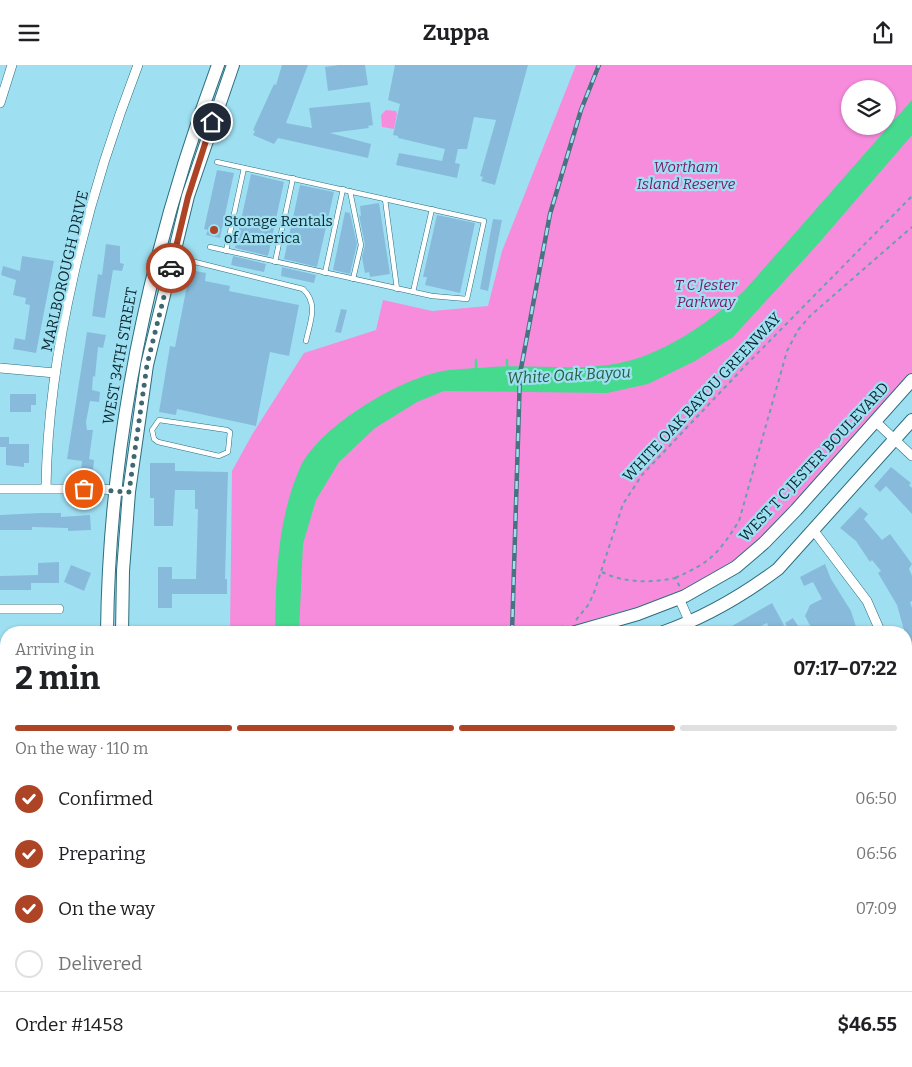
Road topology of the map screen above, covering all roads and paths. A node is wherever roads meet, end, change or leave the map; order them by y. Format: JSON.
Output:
{"nodes":[{"id":1,"x":12,"y":65,"type":"edge"},
{"id":2,"x":138,"y":65,"type":"edge"},
{"id":3,"x":218,"y":65,"type":"edge"},
{"id":4,"x":233,"y":65,"type":"edge"},
{"id":5,"x":0,"y":103,"type":"edge"},
{"id":6,"x":193,"y":133,"type":"junction"},
{"id":7,"x":206,"y":137,"type":"junction"},
{"id":8,"x":217,"y":162,"type":"dead end"},
{"id":9,"x":244,"y":168,"type":"junction"},
{"id":10,"x":293,"y":179,"type":"junction"},
{"id":11,"x":343,"y":189,"type":"junction"},
{"id":12,"x":350,"y":191,"type":"junction"},
{"id":13,"x":912,"y":196,"type":"edge"},
{"id":14,"x":385,"y":199,"type":"junction"},
{"id":15,"x":432,"y":209,"type":"junction"},
{"id":16,"x":912,"y":227,"type":"edge"},
{"id":17,"x":161,"y":237,"type":"junction"},
{"id":18,"x":176,"y":238,"type":"junction"},
{"id":19,"x":210,"y":247,"type":"dead end"},
{"id":20,"x":226,"y":251,"type":"junction"},
{"id":21,"x":174,"y":257,"type":"junction"},
{"id":22,"x":275,"y":262,"type":"junction"},
{"id":23,"x":325,"y":273,"type":"junction"},
{"id":24,"x":353,"y":279,"type":"junction"},
{"id":25,"x":397,"y":289,"type":"junction"},
{"id":26,"x":413,"y":292,"type":"junction"},
{"id":27,"x":306,"y":341,"type":"dead end"},
{"id":28,"x":133,"y":363,"type":"junction"},
{"id":29,"x":147,"y":365,"type":"junction"},
{"id":30,"x":0,"y":368,"type":"edge"},
{"id":31,"x":56,"y":373,"type":"junction"},
{"id":32,"x":912,"y":380,"type":"edge"},
{"id":33,"x":912,"y":420,"type":"edge"},
{"id":34,"x":875,"y":421,"type":"junction"},
{"id":35,"x":138,"y":427,"type":"junction"},
{"id":36,"x":152,"y":430,"type":"junction"},
{"id":37,"x":894,"y":440,"type":"junction"},
{"id":38,"x":912,"y":456,"type":"edge"},
{"id":39,"x":46,"y":488,"type":"junction"},
{"id":40,"x":0,"y":489,"type":"edge"},
{"id":41,"x":114,"y":490,"type":"junction"},
{"id":42,"x":129,"y":492,"type":"junction"},
{"id":43,"x":814,"y":531,"type":"junction"},
{"id":44,"x":601,"y":572,"type":"junction"},
{"id":45,"x":675,"y":578,"type":"junction"},
{"id":46,"x":681,"y":595,"type":"junction"},
{"id":47,"x":0,"y":609,"type":"edge"},
{"id":48,"x":59,"y":609,"type":"dead end"},
{"id":49,"x":107,"y":626,"type":"edge"},
{"id":50,"x":122,"y":626,"type":"edge"},
{"id":51,"x":571,"y":626,"type":"edge"},
{"id":52,"x":689,"y":626,"type":"edge"},
{"id":53,"x":693,"y":626,"type":"edge"},
{"id":54,"x":878,"y":626,"type":"edge"}],
"edges":[{"from":1,"to":5,"type":"street"},
{"from":2,"to":31,"type":"street","name":"MARLBOROUGH DRIVE"},
{"from":3,"to":6,"type":"main road","name":"WEST 34TH STREET"},
{"from":4,"to":7,"type":"main road","name":"WEST 34TH STREET"},
{"from":6,"to":7,"type":"main road"},
{"from":6,"to":17,"type":"main road","name":"WEST 34TH STREET"},
{"from":7,"to":18,"type":"main road","name":"WEST 34TH STREET"},
{"from":8,"to":9,"type":"lane"},
{"from":9,"to":10,"type":"lane"},
{"from":9,"to":20,"type":"lane"},
{"from":10,"to":11,"type":"lane"},
{"from":10,"to":22,"type":"lane"},
{"from":11,"to":12,"type":"lane"},
{"from":11,"to":23,"type":"lane"},
{"from":12,"to":14,"type":"lane"},
{"from":12,"to":24,"type":"lane"},
{"from":13,"to":44,"type":"path","name":"WHITE OAK BAYOU GREENWAY"},
{"from":14,"to":15,"type":"lane"},
{"from":14,"to":25,"type":"lane"},
{"from":15,"to":26,"type":"lane"},
{"from":15,"to":26,"type":"lane"},
{"from":16,"to":45,"type":"path"},
{"from":17,"to":18,"type":"main road"},
{"from":17,"to":28,"type":"main road","name":"WEST 34TH STREET"},
{"from":18,"to":21,"type":"main road","name":"WEST 34TH STREET"},
{"from":19,"to":20,"type":"lane"},
{"from":20,"to":22,"type":"lane"},
{"from":21,"to":27,"type":"lane"},
{"from":21,"to":29,"type":"main road","name":"WEST 34TH STREET"},
{"from":22,"to":23,"type":"lane"},
{"from":23,"to":24,"type":"lane"},
{"from":24,"to":25,"type":"lane"},
{"from":25,"to":26,"type":"lane"},
{"from":28,"to":29,"type":"main road"},
{"from":28,"to":41,"type":"main road","name":"WEST 34TH STREET"},
{"from":29,"to":35,"type":"main road","name":"WEST 34TH STREET"},
{"from":30,"to":31,"type":"street"},
{"from":31,"to":39,"type":"street","name":"MARLBOROUGH DRIVE"},
{"from":32,"to":34,"type":"main road","name":"WEST T C JESTER BOULEVARD"},
{"from":33,"to":37,"type":"main road"},
{"from":34,"to":37,"type":"street"},
{"from":34,"to":46,"type":"main road","name":"WEST T C JESTER BOULEVARD"},
{"from":35,"to":36,"type":"lane"},
{"from":35,"to":42,"type":"main road","name":"WEST 34TH STREET"},
{"from":36,"to":36,"type":"lane"},
{"from":37,"to":38,"type":"street"},
{"from":37,"to":43,"type":"main road"},
{"from":39,"to":40,"type":"street"},
{"from":39,"to":41,"type":"street"},
{"from":41,"to":42,"type":"street"},
{"from":41,"to":49,"type":"main road","name":"WEST 34TH STREET"},
{"from":42,"to":50,"type":"main road","name":"WEST 34TH STREET"},
{"from":43,"to":53,"type":"main road"},
{"from":43,"to":54,"type":"street"},
{"from":44,"to":45,"type":"path"},
{"from":44,"to":51,"type":"path","name":"WHITE OAK BAYOU GREENWAY"},
{"from":45,"to":46,"type":"path"},
{"from":46,"to":51,"type":"main road","name":"WEST T C JESTER BOULEVARD"},
{"from":46,"to":52,"type":"street"},
{"from":47,"to":48,"type":"street"}]}
